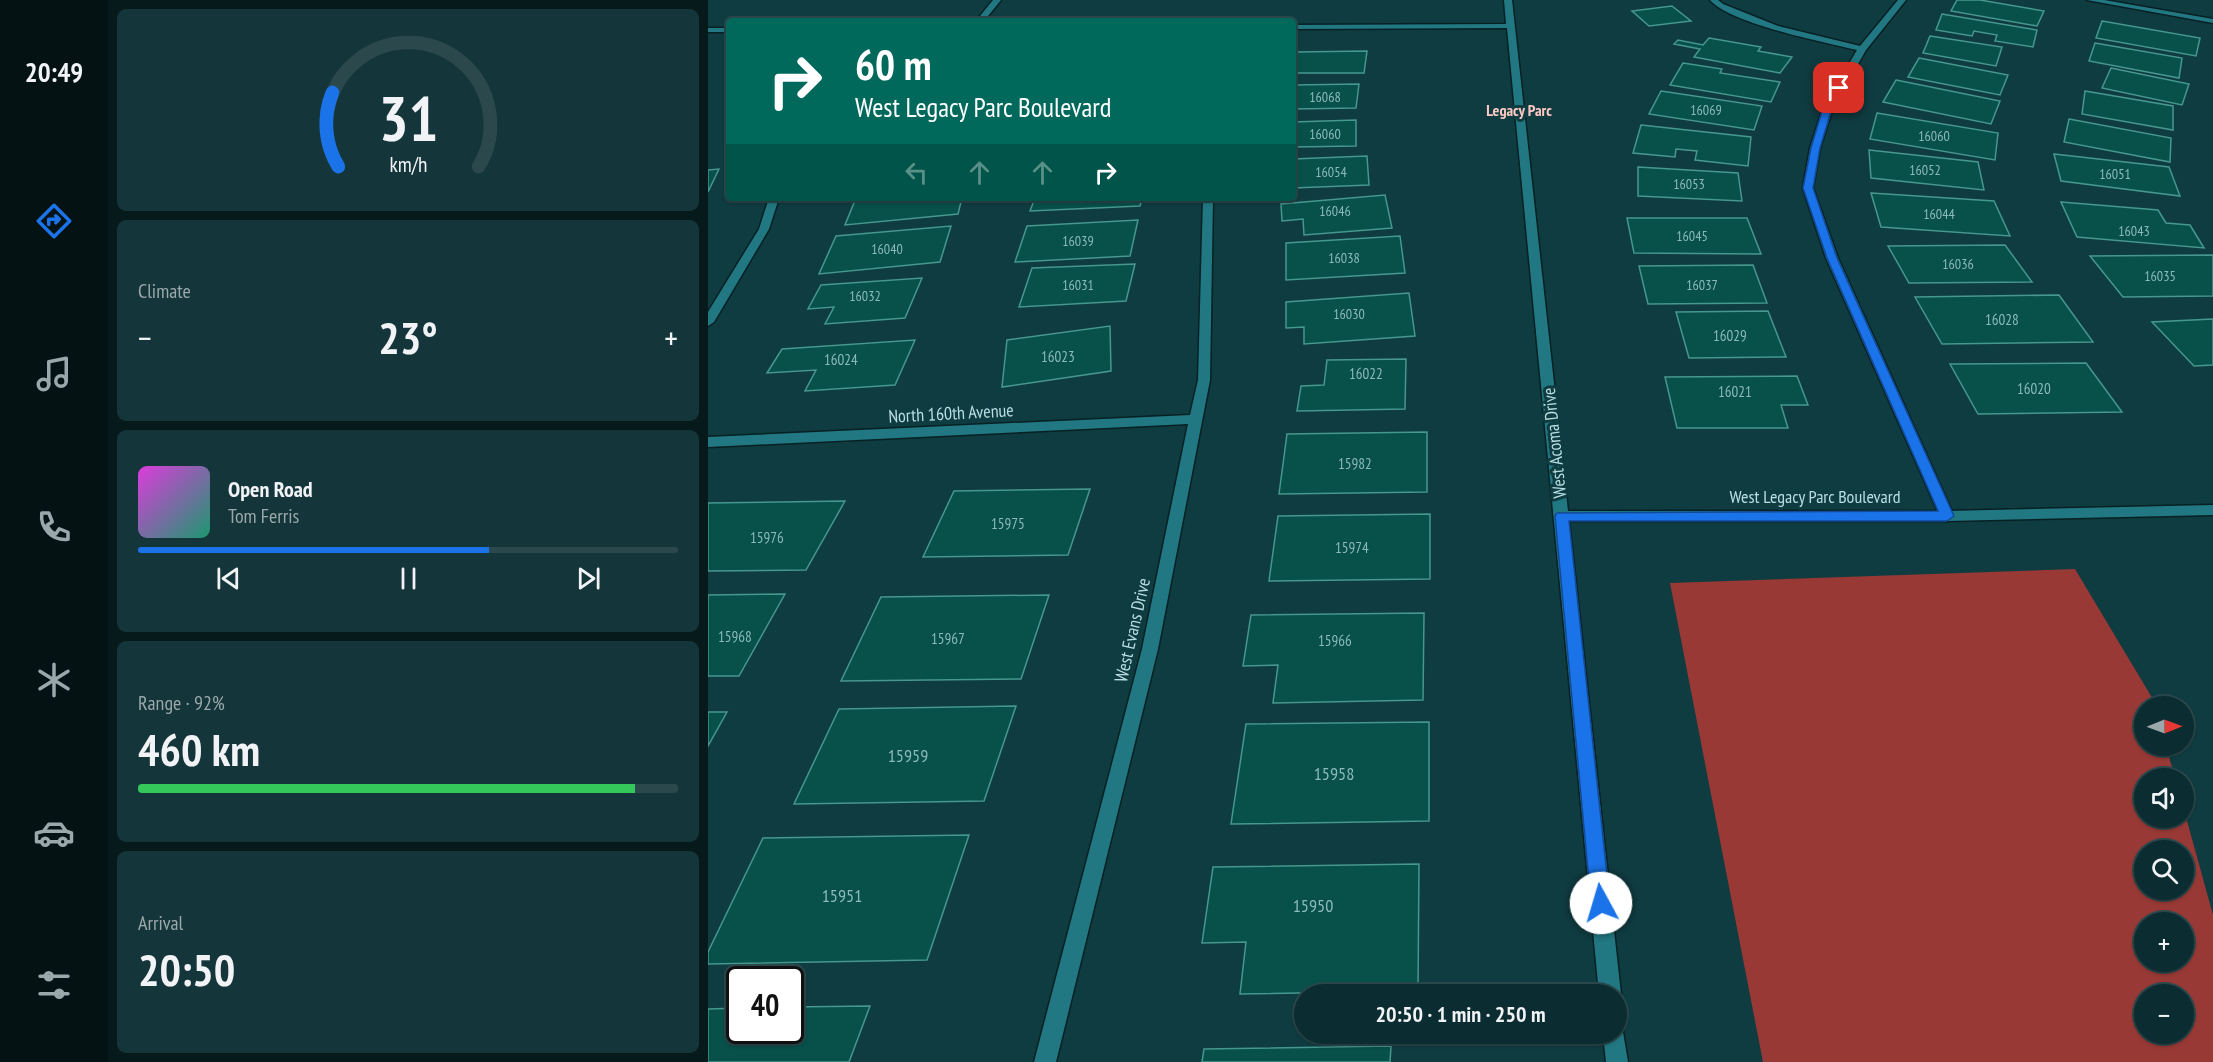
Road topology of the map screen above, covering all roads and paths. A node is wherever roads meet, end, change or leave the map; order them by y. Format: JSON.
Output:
{"nodes":[{"id":1,"x":997,"y":0,"type":"edge"},
{"id":2,"x":1508,"y":0,"type":"edge"},
{"id":3,"x":1714,"y":0,"type":"edge"},
{"id":4,"x":1902,"y":0,"type":"edge"},
{"id":5,"x":2091,"y":0,"type":"edge"},
{"id":6,"x":982,"y":18,"type":"edge"},
{"id":7,"x":2213,"y":21,"type":"edge"},
{"id":8,"x":1510,"y":26,"type":"junction"},
{"id":9,"x":1296,"y":27,"type":"edge"},
{"id":10,"x":708,"y":30,"type":"edge"},
{"id":11,"x":726,"y":30,"type":"edge"},
{"id":12,"x":1862,"y":49,"type":"junction"},
{"id":13,"x":773,"y":201,"type":"edge"},
{"id":14,"x":1208,"y":201,"type":"edge"},
{"id":15,"x":708,"y":322,"type":"edge"},
{"id":16,"x":1196,"y":419,"type":"junction"},
{"id":17,"x":708,"y":442,"type":"edge"},
{"id":18,"x":2213,"y":510,"type":"edge"},
{"id":19,"x":1562,"y":516,"type":"junction"},
{"id":20,"x":1947,"y":516,"type":"junction"},
{"id":21,"x":1609,"y":984,"type":"edge"},
{"id":22,"x":1615,"y":1044,"type":"edge"},
{"id":23,"x":1045,"y":1062,"type":"edge"},
{"id":24,"x":1617,"y":1062,"type":"edge"}],
"edges":[{"from":1,"to":6,"type":"street"},
{"from":2,"to":8,"type":"street","name":"West Acoma Drive"},
{"from":3,"to":12,"type":"street"},
{"from":4,"to":12,"type":"street"},
{"from":5,"to":7,"type":"street"},
{"from":8,"to":9,"type":"street"},
{"from":8,"to":19,"type":"street","name":"West Acoma Drive"},
{"from":10,"to":11,"type":"street"},
{"from":12,"to":20,"type":"street"},
{"from":13,"to":15,"type":"street"},
{"from":14,"to":16,"type":"street","name":"West Evans Drive"},
{"from":16,"to":17,"type":"street","name":"North 160th Avenue"},
{"from":16,"to":23,"type":"street","name":"West Evans Drive"},
{"from":18,"to":20,"type":"street","name":"West Legacy Parc Boulevard"},
{"from":19,"to":20,"type":"street","name":"West Legacy Parc Boulevard"},
{"from":19,"to":21,"type":"street","name":"West Acoma Drive"},
{"from":22,"to":24,"type":"street"}]}
